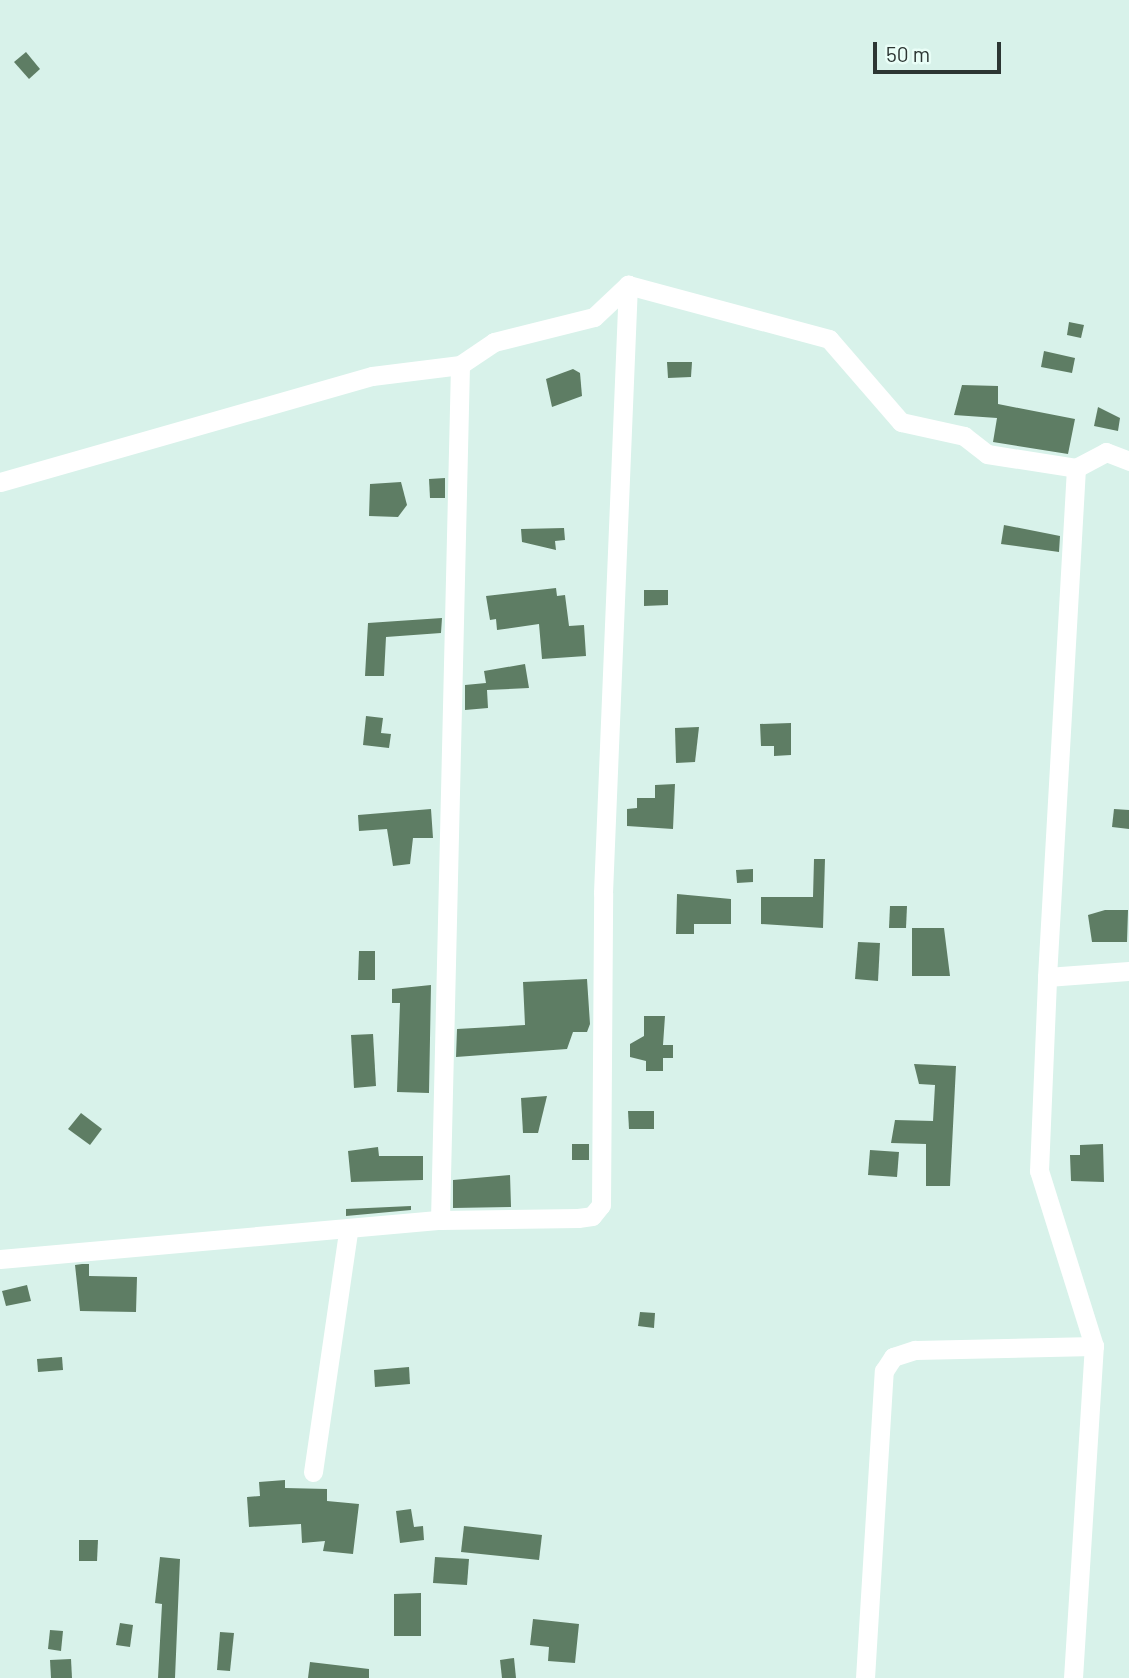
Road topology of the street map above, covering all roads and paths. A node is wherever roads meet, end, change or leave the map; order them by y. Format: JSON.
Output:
{"nodes":[{"id":1,"x":628,"y":285,"type":"junction"},
{"id":2,"x":460,"y":365,"type":"junction"},
{"id":3,"x":1129,"y":461,"type":"edge"},
{"id":4,"x":1076,"y":468,"type":"junction"},
{"id":5,"x":0,"y":482,"type":"edge"},
{"id":6,"x":1129,"y":971,"type":"edge"},
{"id":7,"x":1048,"y":977,"type":"junction"},
{"id":8,"x":440,"y":1220,"type":"junction"},
{"id":9,"x":348,"y":1232,"type":"junction"},
{"id":10,"x":0,"y":1259,"type":"edge"},
{"id":11,"x":1094,"y":1346,"type":"junction"},
{"id":12,"x":313,"y":1472,"type":"dead end"},
{"id":13,"x":865,"y":1678,"type":"edge"},
{"id":14,"x":1073,"y":1678,"type":"edge"}],
"edges":[{"from":1,"to":2,"type":"street"},
{"from":1,"to":4,"type":"street"},
{"from":1,"to":8,"type":"street"},
{"from":2,"to":5,"type":"street"},
{"from":2,"to":8,"type":"street"},
{"from":3,"to":4,"type":"street"},
{"from":4,"to":7,"type":"street"},
{"from":6,"to":7,"type":"street"},
{"from":7,"to":11,"type":"street"},
{"from":8,"to":9,"type":"street"},
{"from":9,"to":10,"type":"street"},
{"from":9,"to":12,"type":"street"},
{"from":11,"to":13,"type":"street"},
{"from":11,"to":14,"type":"street"}]}
